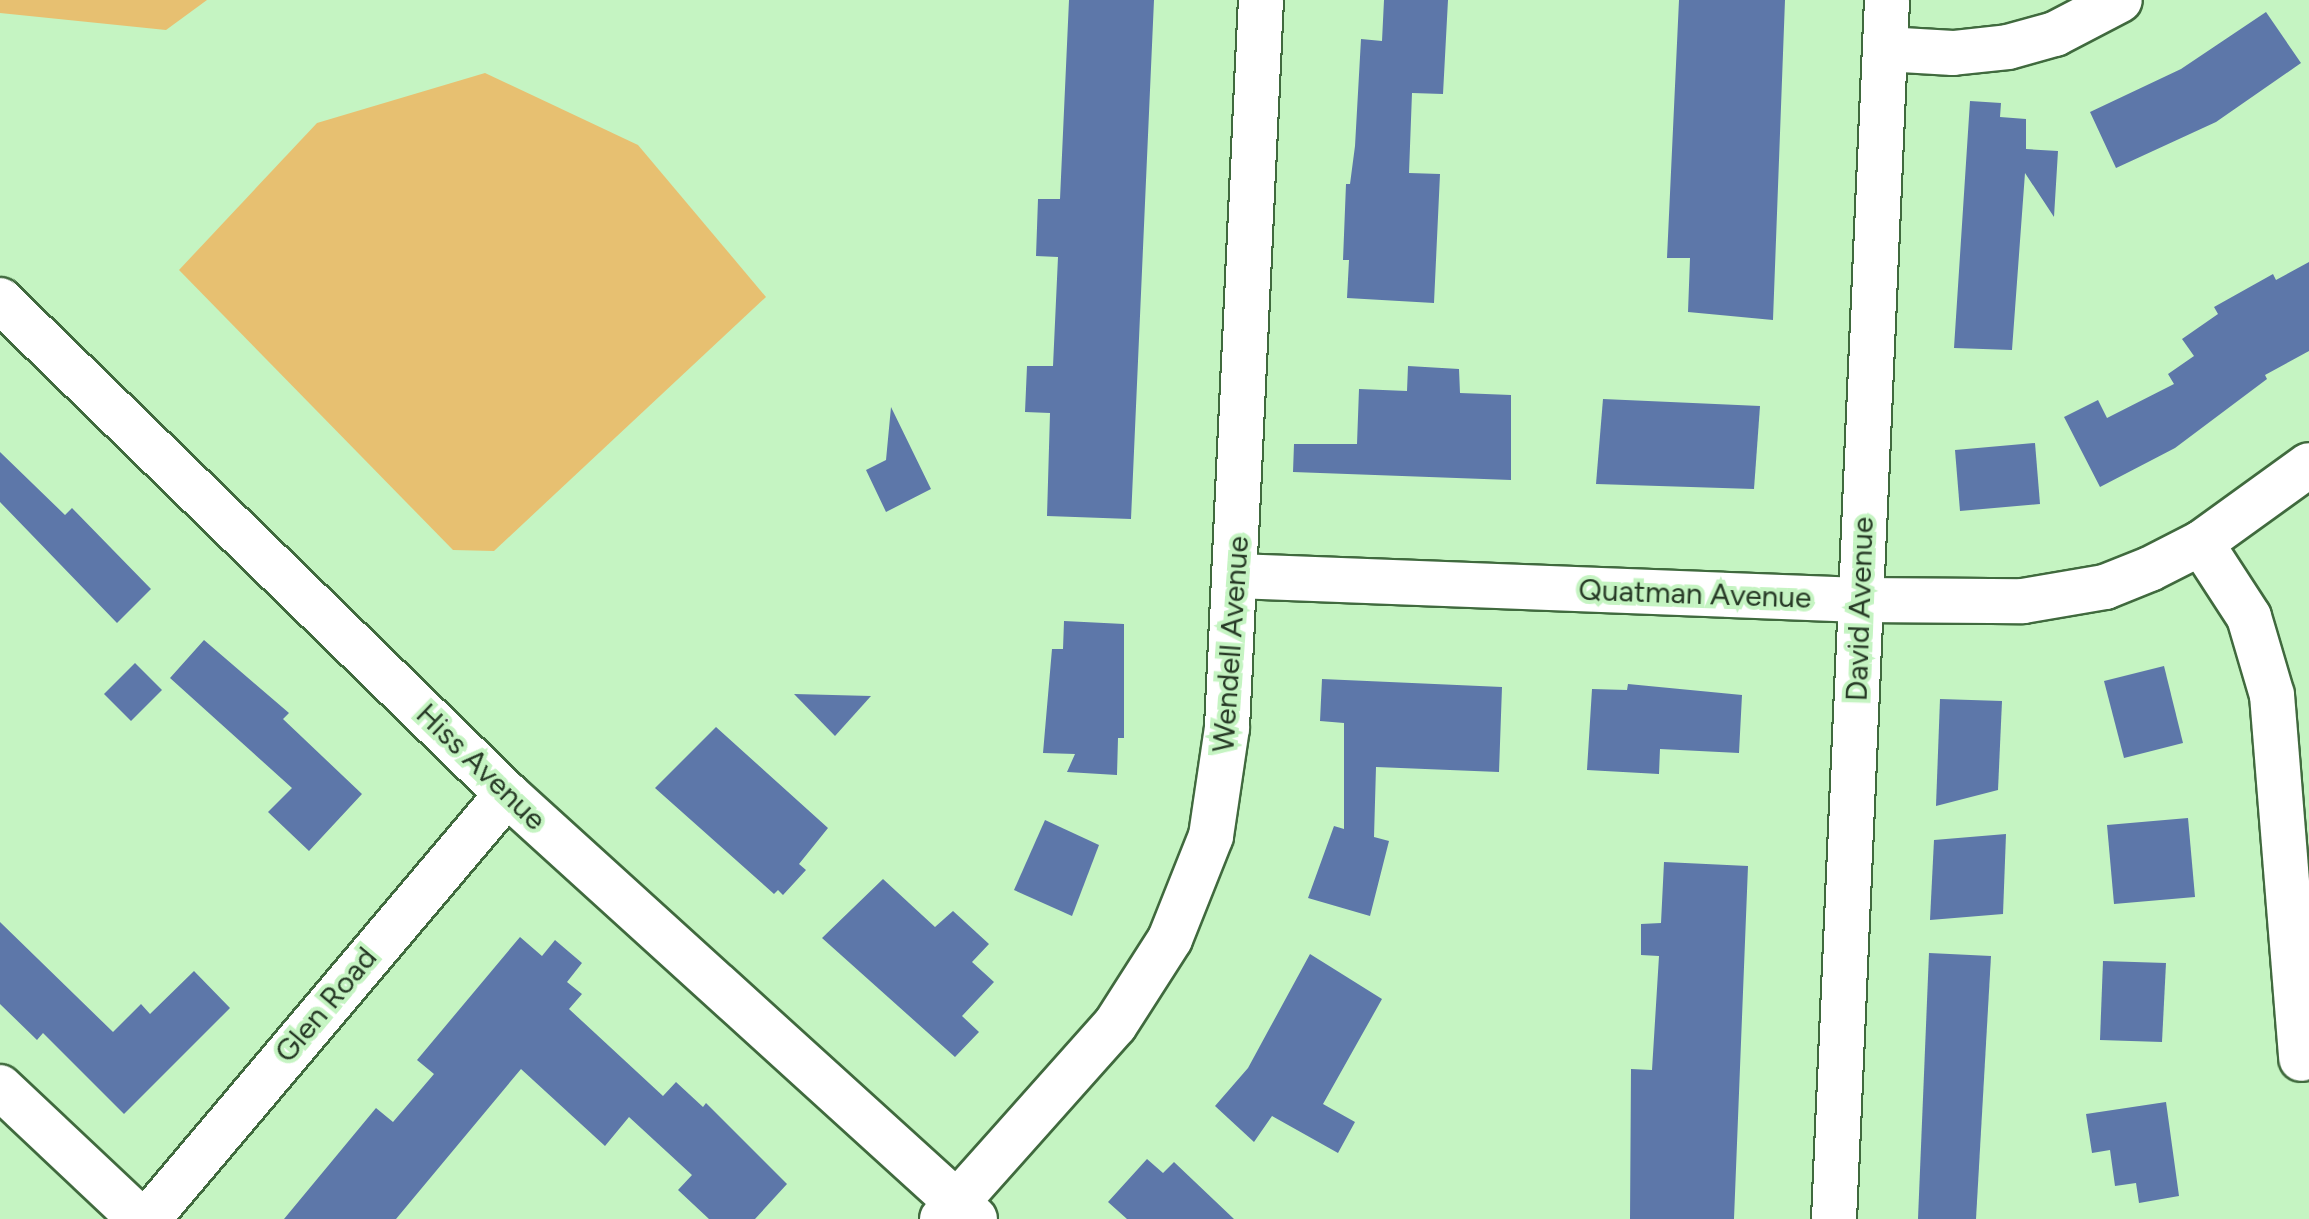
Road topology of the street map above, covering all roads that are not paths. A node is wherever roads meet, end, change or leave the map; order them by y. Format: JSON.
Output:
{"nodes":[{"id":1,"x":1261,"y":0,"type":"edge"},
{"id":2,"x":1887,"y":0,"type":"edge"},
{"id":3,"x":2120,"y":0,"type":"edge"},
{"id":4,"x":1885,"y":49,"type":"junction"},
{"id":5,"x":0,"y":300,"type":"edge"},
{"id":6,"x":2309,"y":465,"type":"edge"},
{"id":7,"x":2201,"y":543,"type":"junction"},
{"id":8,"x":1236,"y":576,"type":"junction"},
{"id":9,"x":1861,"y":600,"type":"junction"},
{"id":10,"x":507,"y":794,"type":"junction"},
{"id":11,"x":2301,"y":1059,"type":"dead end"},
{"id":12,"x":0,"y":1087,"type":"edge"},
{"id":13,"x":958,"y":1213,"type":"edge"},
{"id":14,"x":140,"y":1219,"type":"edge"},
{"id":15,"x":148,"y":1219,"type":"edge"},
{"id":16,"x":1834,"y":1219,"type":"edge"}],
"edges":[{"from":1,"to":8,"type":"street","name":"Wendell Avenue"},
{"from":2,"to":4,"type":"street","name":"David Avenue"},
{"from":3,"to":4,"type":"street"},
{"from":4,"to":9,"type":"street","name":"David Avenue"},
{"from":5,"to":10,"type":"street","name":"Hiss Avenue"},
{"from":6,"to":7,"type":"street","name":"Quatman Avenue"},
{"from":7,"to":9,"type":"street","name":"Quatman Avenue"},
{"from":7,"to":11,"type":"street"},
{"from":8,"to":9,"type":"street","name":"Quatman Avenue"},
{"from":8,"to":13,"type":"street","name":"Wendell Avenue"},
{"from":9,"to":16,"type":"street","name":"David Avenue"},
{"from":10,"to":13,"type":"street","name":"Hiss Avenue"},
{"from":10,"to":15,"type":"street","name":"Glen Road"},
{"from":12,"to":14,"type":"street"}]}
